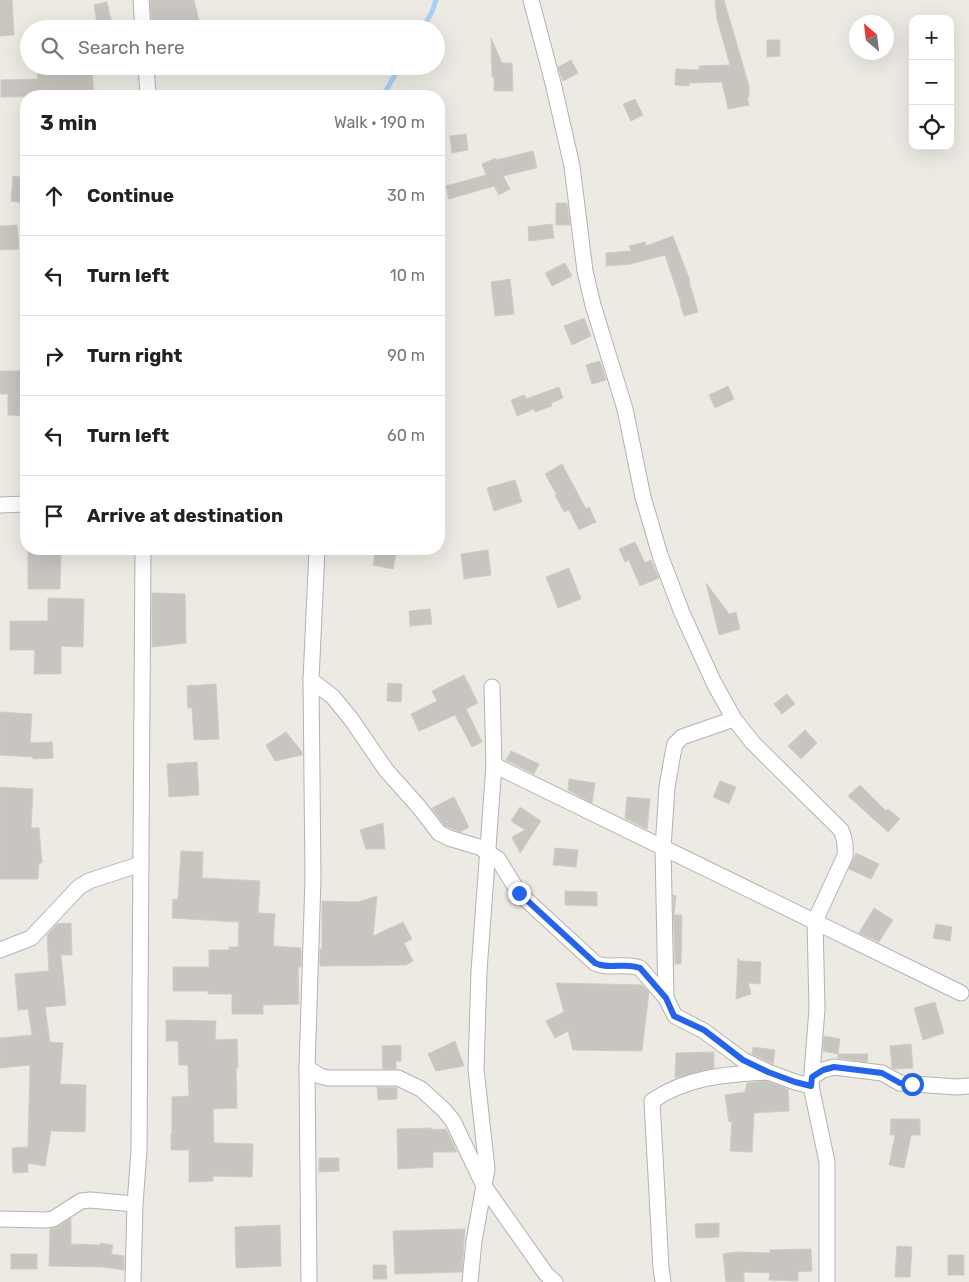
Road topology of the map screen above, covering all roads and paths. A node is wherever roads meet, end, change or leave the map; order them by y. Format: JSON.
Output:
{"nodes":[{"id":1,"x":141,"y":0,"type":"edge"},
{"id":2,"x":531,"y":0,"type":"edge"},
{"id":3,"x":142,"y":20,"type":"edge"},
{"id":4,"x":147,"y":75,"type":"edge"},
{"id":5,"x":148,"y":90,"type":"edge"},
{"id":6,"x":20,"y":504,"type":"edge"},
{"id":7,"x":0,"y":505,"type":"edge"},
{"id":8,"x":143,"y":555,"type":"edge"},
{"id":9,"x":317,"y":555,"type":"edge"},
{"id":10,"x":311,"y":680,"type":"junction"},
{"id":11,"x":492,"y":687,"type":"dead end"},
{"id":12,"x":734,"y":720,"type":"junction"},
{"id":13,"x":494,"y":765,"type":"junction"},
{"id":14,"x":663,"y":848,"type":"junction"},
{"id":15,"x":488,"y":854,"type":"junction"},
{"id":16,"x":141,"y":864,"type":"junction"},
{"id":17,"x":815,"y":921,"type":"junction"},
{"id":18,"x":0,"y":950,"type":"edge"},
{"id":19,"x":961,"y":993,"type":"dead end"},
{"id":20,"x":666,"y":998,"type":"junction"},
{"id":21,"x":308,"y":1068,"type":"junction"},
{"id":22,"x":768,"y":1072,"type":"junction"},
{"id":23,"x":811,"y":1082,"type":"junction"},
{"id":24,"x":969,"y":1086,"type":"edge"},
{"id":25,"x":484,"y":1186,"type":"junction"},
{"id":26,"x":135,"y":1204,"type":"junction"},
{"id":27,"x":0,"y":1220,"type":"edge"},
{"id":28,"x":133,"y":1282,"type":"edge"},
{"id":29,"x":309,"y":1282,"type":"edge"},
{"id":30,"x":470,"y":1282,"type":"edge"},
{"id":31,"x":555,"y":1282,"type":"edge"},
{"id":32,"x":663,"y":1282,"type":"edge"},
{"id":33,"x":827,"y":1282,"type":"edge"}],
"edges":[{"from":1,"to":3,"type":"street"},
{"from":2,"to":12,"type":"street"},
{"from":4,"to":5,"type":"street"},
{"from":6,"to":7,"type":"street"},
{"from":8,"to":16,"type":"street"},
{"from":9,"to":10,"type":"street"},
{"from":10,"to":15,"type":"street"},
{"from":10,"to":21,"type":"street"},
{"from":11,"to":13,"type":"street"},
{"from":12,"to":14,"type":"street"},
{"from":12,"to":17,"type":"street"},
{"from":13,"to":14,"type":"street"},
{"from":13,"to":15,"type":"street"},
{"from":14,"to":17,"type":"street"},
{"from":14,"to":20,"type":"street"},
{"from":15,"to":20,"type":"street"},
{"from":15,"to":25,"type":"street"},
{"from":16,"to":18,"type":"street"},
{"from":16,"to":26,"type":"street"},
{"from":17,"to":19,"type":"street"},
{"from":17,"to":23,"type":"street"},
{"from":20,"to":22,"type":"street"},
{"from":21,"to":25,"type":"street"},
{"from":21,"to":29,"type":"street"},
{"from":22,"to":23,"type":"street"},
{"from":22,"to":32,"type":"street"},
{"from":23,"to":24,"type":"street"},
{"from":23,"to":33,"type":"street"},
{"from":25,"to":30,"type":"street"},
{"from":25,"to":31,"type":"street"},
{"from":26,"to":27,"type":"street"},
{"from":26,"to":28,"type":"street"}]}
